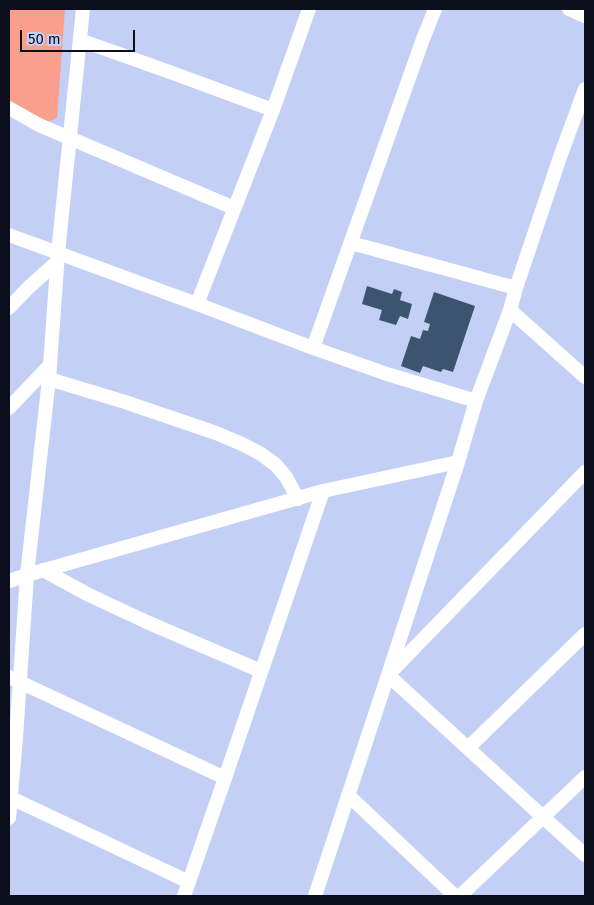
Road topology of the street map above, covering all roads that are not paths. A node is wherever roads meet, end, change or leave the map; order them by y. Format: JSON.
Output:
{"nodes":[{"id":1,"x":83,"y":9,"type":"edge"},
{"id":2,"x":435,"y":9,"type":"edge"},
{"id":3,"x":569,"y":9,"type":"edge"},
{"id":4,"x":304,"y":10,"type":"edge"},
{"id":5,"x":585,"y":16,"type":"edge"},
{"id":6,"x":80,"y":40,"type":"junction"},
{"id":7,"x":585,"y":90,"type":"edge"},
{"id":8,"x":9,"y":108,"type":"edge"},
{"id":9,"x":273,"y":110,"type":"junction"},
{"id":10,"x":70,"y":138,"type":"junction"},
{"id":11,"x":234,"y":208,"type":"junction"},
{"id":12,"x":9,"y":235,"type":"edge"},
{"id":13,"x":351,"y":242,"type":"junction"},
{"id":14,"x":57,"y":258,"type":"junction"},
{"id":15,"x":516,"y":288,"type":"junction"},
{"id":16,"x":197,"y":304,"type":"junction"},
{"id":17,"x":9,"y":308,"type":"edge"},
{"id":18,"x":510,"y":310,"type":"junction"},
{"id":19,"x":312,"y":348,"type":"junction"},
{"id":20,"x":49,"y":372,"type":"junction"},
{"id":21,"x":585,"y":377,"type":"edge"},
{"id":22,"x":476,"y":401,"type":"junction"},
{"id":23,"x":9,"y":408,"type":"edge"},
{"id":24,"x":458,"y":462,"type":"junction"},
{"id":25,"x":585,"y":472,"type":"edge"},
{"id":26,"x":323,"y":491,"type":"junction"},
{"id":27,"x":298,"y":499,"type":"junction"},
{"id":28,"x":43,"y":570,"type":"junction"},
{"id":29,"x":27,"y":575,"type":"junction"},
{"id":30,"x":9,"y":581,"type":"edge"},
{"id":31,"x":585,"y":634,"type":"edge"},
{"id":32,"x":261,"y":671,"type":"junction"},
{"id":33,"x":388,"y":675,"type":"junction"},
{"id":34,"x":14,"y":680,"type":"edge"},
{"id":35,"x":468,"y":748,"type":"junction"},
{"id":36,"x":585,"y":777,"type":"edge"},
{"id":37,"x":225,"y":778,"type":"junction"},
{"id":38,"x":348,"y":795,"type":"junction"},
{"id":39,"x":10,"y":798,"type":"edge"},
{"id":40,"x":9,"y":818,"type":"edge"},
{"id":41,"x":543,"y":818,"type":"junction"},
{"id":42,"x":585,"y":855,"type":"edge"},
{"id":43,"x":189,"y":882,"type":"junction"},
{"id":44,"x":184,"y":896,"type":"edge"},
{"id":45,"x":315,"y":896,"type":"edge"},
{"id":46,"x":456,"y":896,"type":"edge"},
{"id":47,"x":460,"y":896,"type":"edge"}],
"edges":[{"from":1,"to":6,"type":"street"},
{"from":2,"to":13,"type":"street"},
{"from":3,"to":5,"type":"street"},
{"from":4,"to":9,"type":"street"},
{"from":6,"to":9,"type":"street"},
{"from":6,"to":10,"type":"street"},
{"from":7,"to":15,"type":"street"},
{"from":8,"to":10,"type":"street"},
{"from":9,"to":11,"type":"street"},
{"from":10,"to":11,"type":"street"},
{"from":10,"to":14,"type":"street"},
{"from":11,"to":16,"type":"street"},
{"from":12,"to":14,"type":"street"},
{"from":13,"to":15,"type":"street"},
{"from":13,"to":19,"type":"street"},
{"from":14,"to":16,"type":"street"},
{"from":14,"to":17,"type":"street"},
{"from":14,"to":20,"type":"street"},
{"from":15,"to":18,"type":"street"},
{"from":16,"to":19,"type":"street"},
{"from":18,"to":21,"type":"street"},
{"from":18,"to":22,"type":"street"},
{"from":19,"to":22,"type":"street"},
{"from":20,"to":23,"type":"street"},
{"from":20,"to":27,"type":"street"},
{"from":20,"to":29,"type":"street"},
{"from":22,"to":24,"type":"street"},
{"from":24,"to":26,"type":"street"},
{"from":24,"to":33,"type":"street"},
{"from":25,"to":33,"type":"street"},
{"from":26,"to":27,"type":"street"},
{"from":26,"to":32,"type":"street"},
{"from":27,"to":28,"type":"street"},
{"from":28,"to":29,"type":"street"},
{"from":28,"to":32,"type":"street"},
{"from":29,"to":30,"type":"street"},
{"from":29,"to":34,"type":"street"},
{"from":31,"to":35,"type":"street"},
{"from":32,"to":37,"type":"street"},
{"from":33,"to":35,"type":"street"},
{"from":33,"to":38,"type":"street"},
{"from":34,"to":37,"type":"street"},
{"from":34,"to":39,"type":"street"},
{"from":35,"to":41,"type":"street"},
{"from":36,"to":41,"type":"street"},
{"from":37,"to":43,"type":"street"},
{"from":38,"to":45,"type":"street"},
{"from":38,"to":46,"type":"street"},
{"from":39,"to":40,"type":"street"},
{"from":39,"to":43,"type":"street"},
{"from":41,"to":42,"type":"street"},
{"from":41,"to":47,"type":"street"},
{"from":43,"to":44,"type":"street"}]}
